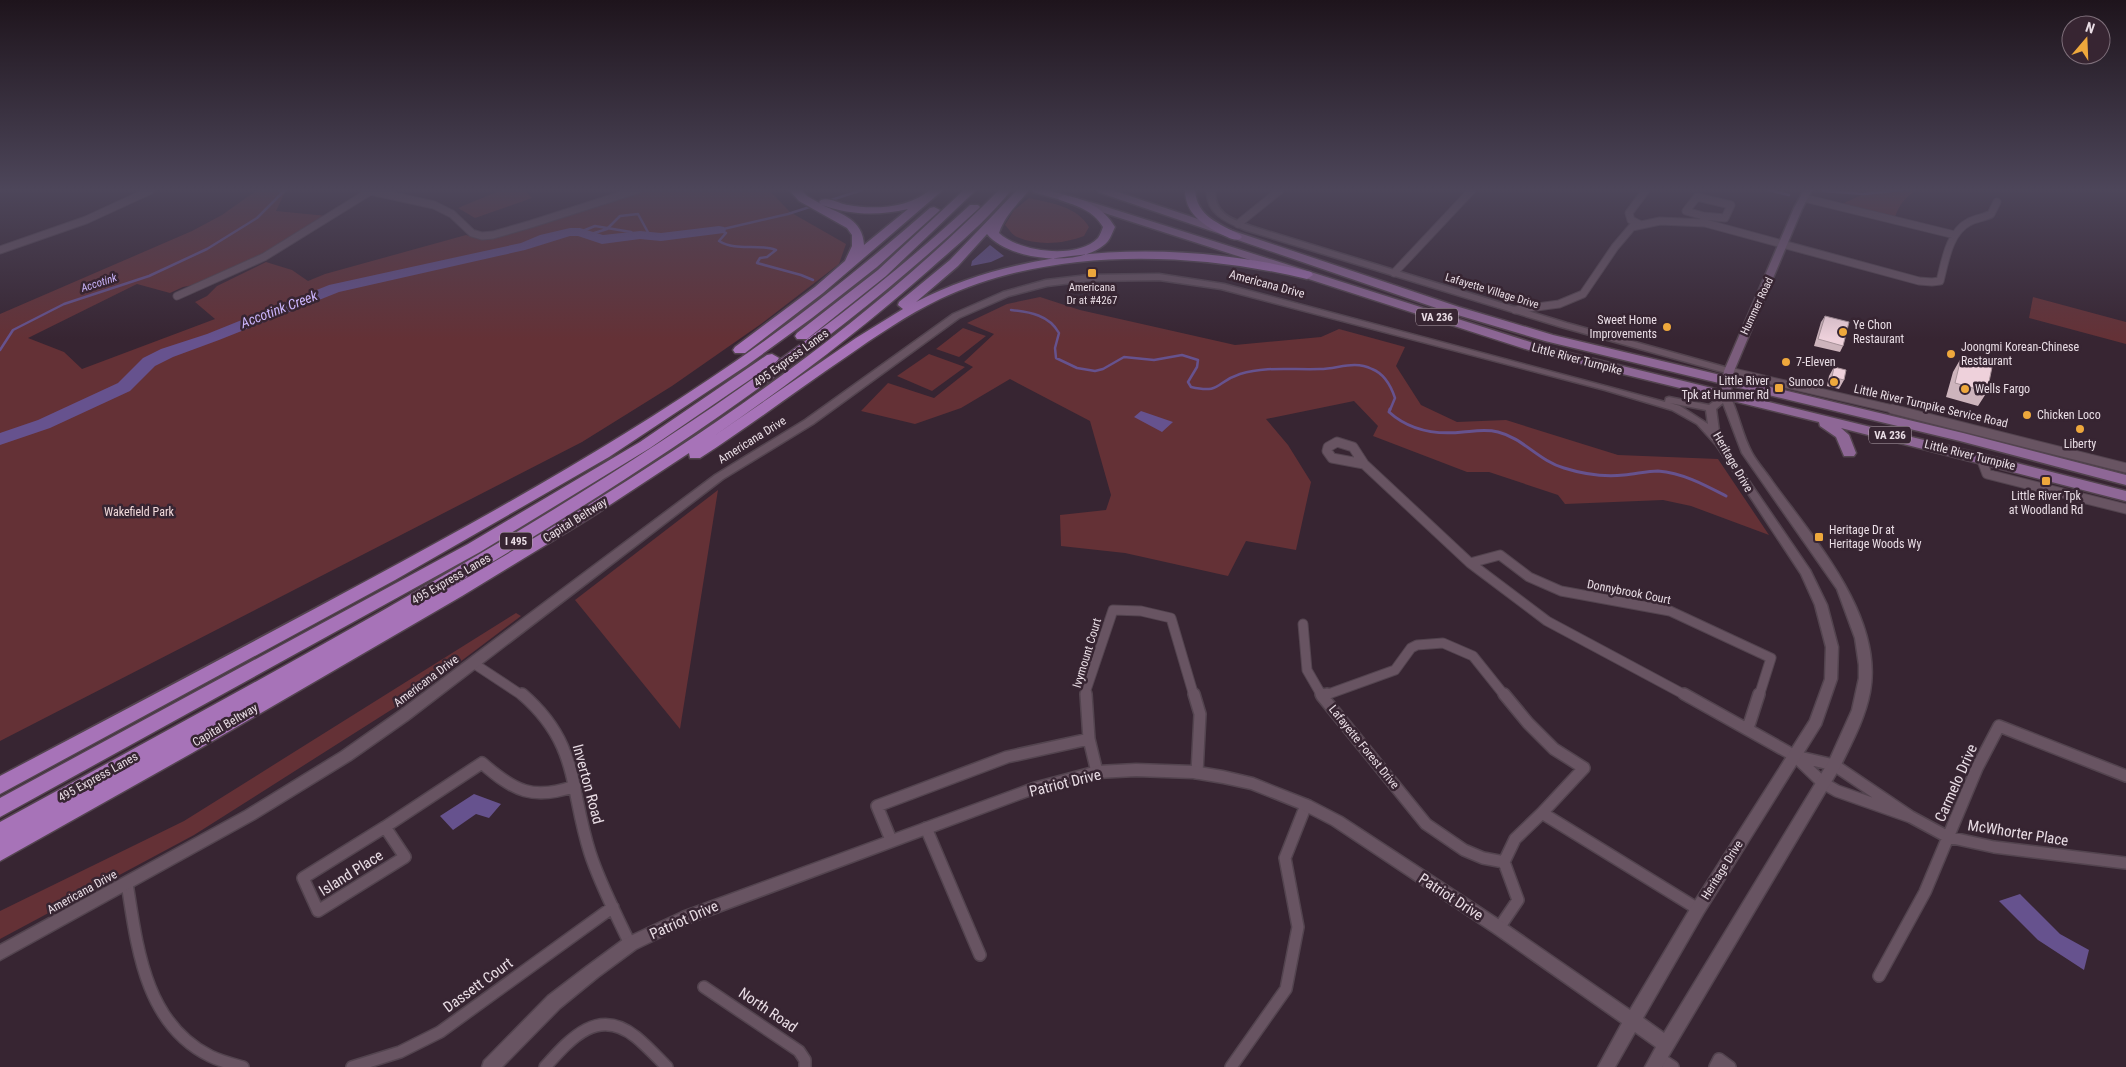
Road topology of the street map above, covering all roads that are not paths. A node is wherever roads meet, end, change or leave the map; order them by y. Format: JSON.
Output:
{"nodes":[{"id":1,"x":29,"y":240,"type":"edge"},
{"id":2,"x":291,"y":240,"type":"edge"},
{"id":3,"x":859,"y":240,"type":"edge"},
{"id":4,"x":878,"y":240,"type":"edge"},
{"id":5,"x":901,"y":240,"type":"edge"},
{"id":6,"x":919,"y":240,"type":"edge"},
{"id":7,"x":939,"y":240,"type":"edge"},
{"id":8,"x":956,"y":240,"type":"edge"},
{"id":9,"x":976,"y":240,"type":"edge"},
{"id":10,"x":996,"y":240,"type":"edge"},
{"id":11,"x":1104,"y":240,"type":"edge"},
{"id":12,"x":1196,"y":240,"type":"edge"},
{"id":13,"x":1244,"y":240,"type":"edge"},
{"id":14,"x":1288,"y":240,"type":"edge"},
{"id":15,"x":1425,"y":240,"type":"edge"},
{"id":16,"x":1621,"y":240,"type":"edge"},
{"id":17,"x":1770,"y":240,"type":"edge"},
{"id":18,"x":1786,"y":240,"type":"edge"},
{"id":19,"x":1953,"y":240,"type":"edge"},
{"id":20,"x":1784,"y":244,"type":"junction"},
{"id":21,"x":0,"y":250,"type":"edge"},
{"id":22,"x":1394,"y":273,"type":"junction"},
{"id":23,"x":1307,"y":275,"type":"junction"},
{"id":24,"x":819,"y":290,"type":"junction"},
{"id":25,"x":177,"y":296,"type":"dead end"},
{"id":26,"x":1515,"y":310,"type":"junction"},
{"id":27,"x":874,"y":332,"type":"junction"},
{"id":28,"x":1728,"y":377,"type":"junction"},
{"id":29,"x":1608,"y":388,"type":"junction"},
{"id":30,"x":1725,"y":396,"type":"junction"},
{"id":31,"x":1711,"y":408,"type":"junction"},
{"id":32,"x":1807,"y":415,"type":"junction"},
{"id":33,"x":1720,"y":443,"type":"junction"},
{"id":34,"x":1849,"y":453,"type":"dead end"},
{"id":35,"x":1981,"y":458,"type":"junction"},
{"id":36,"x":1364,"y":464,"type":"dead end"},
{"id":37,"x":2126,"y":468,"type":"edge"},
{"id":38,"x":2126,"y":480,"type":"edge"},
{"id":39,"x":553,"y":484,"type":"junction"},
{"id":40,"x":2126,"y":496,"type":"edge"},
{"id":41,"x":2126,"y":509,"type":"edge"},
{"id":42,"x":1470,"y":563,"type":"junction"},
{"id":43,"x":482,"y":577,"type":"junction"},
{"id":44,"x":1303,"y":624,"type":"dead end"},
{"id":45,"x":473,"y":663,"type":"junction"},
{"id":46,"x":1322,"y":696,"type":"junction"},
{"id":47,"x":1748,"y":728,"type":"junction"},
{"id":48,"x":1089,"y":739,"type":"junction"},
{"id":49,"x":1795,"y":756,"type":"junction"},
{"id":50,"x":1834,"y":765,"type":"junction"},
{"id":51,"x":1096,"y":772,"type":"junction"},
{"id":52,"x":1197,"y":773,"type":"junction"},
{"id":53,"x":2126,"y":776,"type":"edge"},
{"id":54,"x":1823,"y":783,"type":"junction"},
{"id":55,"x":0,"y":786,"type":"edge"},
{"id":56,"x":575,"y":786,"type":"junction"},
{"id":57,"x":1306,"y":805,"type":"junction"},
{"id":58,"x":0,"y":808,"type":"edge"},
{"id":59,"x":1542,"y":813,"type":"junction"},
{"id":60,"x":1911,"y":817,"type":"junction"},
{"id":61,"x":385,"y":827,"type":"junction"},
{"id":62,"x":926,"y":828,"type":"junction"},
{"id":63,"x":0,"y":832,"type":"edge"},
{"id":64,"x":1948,"y":837,"type":"junction"},
{"id":65,"x":891,"y":840,"type":"junction"},
{"id":66,"x":0,"y":852,"type":"edge"},
{"id":67,"x":1504,"y":862,"type":"junction"},
{"id":68,"x":2124,"y":866,"type":"edge"},
{"id":69,"x":127,"y":883,"type":"junction"},
{"id":70,"x":613,"y":907,"type":"junction"},
{"id":71,"x":1698,"y":909,"type":"junction"},
{"id":72,"x":1499,"y":928,"type":"junction"},
{"id":73,"x":630,"y":944,"type":"junction"},
{"id":74,"x":0,"y":953,"type":"edge"},
{"id":75,"x":980,"y":955,"type":"dead end"},
{"id":76,"x":1879,"y":976,"type":"dead end"},
{"id":77,"x":704,"y":987,"type":"dead end"},
{"id":78,"x":1633,"y":1022,"type":"junction"},
{"id":79,"x":1659,"y":1056,"type":"edge"},
{"id":80,"x":244,"y":1067,"type":"edge"},
{"id":81,"x":352,"y":1067,"type":"edge"},
{"id":82,"x":490,"y":1067,"type":"edge"},
{"id":83,"x":545,"y":1067,"type":"edge"},
{"id":84,"x":667,"y":1067,"type":"edge"},
{"id":85,"x":805,"y":1067,"type":"edge"},
{"id":86,"x":1231,"y":1067,"type":"edge"},
{"id":87,"x":1606,"y":1067,"type":"edge"},
{"id":88,"x":1673,"y":1067,"type":"edge"},
{"id":89,"x":1715,"y":1067,"type":"edge"},
{"id":90,"x":1730,"y":1067,"type":"edge"}],
"edges":[{"from":1,"to":21,"type":"street"},
{"from":2,"to":25,"type":"street"},
{"from":3,"to":24,"type":"highway"},
{"from":4,"to":24,"type":"highway"},
{"from":5,"to":39,"type":"highway","number":"I 495"},
{"from":6,"to":58,"type":"highway","name":"495 Express Lanes","number":"I 495"},
{"from":7,"to":63,"type":"highway","name":"495 Express Lanes","number":"I 495"},
{"from":8,"to":43,"type":"highway","name":"Capital Beltway","number":"I 495"},
{"from":9,"to":27,"type":"highway"},
{"from":10,"to":11,"type":"highway"},
{"from":12,"to":23,"type":"main road","name":"Little River Turnpike","number":"VA 236"},
{"from":13,"to":28,"type":"main road","name":"Little River Turnpike","number":"VA 236"},
{"from":14,"to":22,"type":"street","name":"Lafayette Village Drive"},
{"from":15,"to":22,"type":"street"},
{"from":16,"to":26,"type":"street"},
{"from":17,"to":20,"type":"street"},
{"from":18,"to":20,"type":"main road","name":"Hummer Road"},
{"from":19,"to":20,"type":"street"},
{"from":20,"to":28,"type":"main road","name":"Hummer Road"},
{"from":22,"to":26,"type":"street","name":"Lafayette Village Drive"},
{"from":23,"to":27,"type":"highway"},
{"from":23,"to":30,"type":"main road","name":"Little River Turnpike","number":"VA 236"},
{"from":24,"to":39,"type":"highway"},
{"from":26,"to":28,"type":"street","name":"Lafayette Village Drive"},
{"from":27,"to":43,"type":"highway"},
{"from":28,"to":30,"type":"main road","name":"Hummer Road"},
{"from":28,"to":37,"type":"street","name":"Little River Turnpike Service Road"},
{"from":28,"to":38,"type":"main road","name":"Little River Turnpike","number":"VA 236"},
{"from":29,"to":31,"type":"street","name":"Americana Drive"},
{"from":29,"to":33,"type":"street","name":"Americana Drive"},
{"from":29,"to":45,"type":"street","name":"Americana Drive"},
{"from":30,"to":31,"type":"street"},
{"from":30,"to":32,"type":"main road","name":"Little River Turnpike","number":"VA 236"},
{"from":30,"to":50,"type":"street","name":"Heritage Drive"},
{"from":31,"to":33,"type":"street","name":"Heritage Drive"},
{"from":32,"to":34,"type":"main road"},
{"from":32,"to":35,"type":"main road","name":"Little River Turnpike","number":"VA 236"},
{"from":33,"to":49,"type":"street","name":"Heritage Drive"},
{"from":35,"to":40,"type":"main road","name":"Little River Turnpike","number":"VA 236"},
{"from":35,"to":41,"type":"street"},
{"from":36,"to":42,"type":"street"},
{"from":39,"to":55,"type":"highway","number":"I 495"},
{"from":42,"to":47,"type":"street"},
{"from":42,"to":47,"type":"street","name":"Donnybrook Court"},
{"from":43,"to":66,"type":"highway","name":"Capital Beltway","number":"I 495"},
{"from":44,"to":46,"type":"street"},
{"from":45,"to":56,"type":"street","name":"Inverton Road"},
{"from":45,"to":69,"type":"street","name":"Americana Drive"},
{"from":46,"to":59,"type":"street","name":"Lafayette Forest Drive"},
{"from":46,"to":67,"type":"street","name":"Lafayette Forest Drive"},
{"from":47,"to":49,"type":"street"},
{"from":48,"to":51,"type":"street","name":"Ivymount Court"},
{"from":48,"to":52,"type":"street","name":"Ivymount Court"},
{"from":48,"to":65,"type":"street"},
{"from":49,"to":50,"type":"street","name":"McWhorter Place"},
{"from":49,"to":54,"type":"street","name":"McWhorter Place"},
{"from":49,"to":71,"type":"street","name":"Heritage Drive"},
{"from":50,"to":54,"type":"street","name":"Heritage Drive"},
{"from":50,"to":60,"type":"street","name":"McWhorter Place"},
{"from":51,"to":52,"type":"street","name":"Patriot Drive"},
{"from":51,"to":62,"type":"street","name":"Patriot Drive"},
{"from":52,"to":57,"type":"street","name":"Patriot Drive"},
{"from":53,"to":64,"type":"street","name":"Carmelo Drive"},
{"from":54,"to":60,"type":"street","name":"McWhorter Place"},
{"from":54,"to":79,"type":"street","name":"Heritage Drive"},
{"from":56,"to":61,"type":"street","name":"Island Place"},
{"from":56,"to":70,"type":"street","name":"Inverton Road"},
{"from":57,"to":72,"type":"street","name":"Patriot Drive"},
{"from":57,"to":86,"type":"street"},
{"from":59,"to":67,"type":"street","name":"Lafayette Forest Drive"},
{"from":59,"to":71,"type":"street"},
{"from":60,"to":64,"type":"street","name":"McWhorter Place"},
{"from":61,"to":61,"type":"street","name":"Island Place"},
{"from":62,"to":65,"type":"street","name":"Patriot Drive"},
{"from":62,"to":75,"type":"street"},
{"from":64,"to":68,"type":"street","name":"McWhorter Place"},
{"from":64,"to":76,"type":"street","name":"Carmelo Drive"},
{"from":65,"to":73,"type":"street","name":"Patriot Drive"},
{"from":67,"to":72,"type":"street"},
{"from":69,"to":74,"type":"street","name":"Americana Drive"},
{"from":69,"to":80,"type":"street"},
{"from":70,"to":73,"type":"street","name":"Inverton Road"},
{"from":70,"to":81,"type":"street","name":"Dassett Court"},
{"from":71,"to":78,"type":"street","name":"Heritage Drive"},
{"from":72,"to":78,"type":"street","name":"Patriot Drive"},
{"from":73,"to":82,"type":"street","name":"Patriot Drive"},
{"from":77,"to":85,"type":"street","name":"North Road"},
{"from":78,"to":79,"type":"street","name":"Patriot Drive"},
{"from":78,"to":87,"type":"street","name":"Heritage Drive"},
{"from":79,"to":88,"type":"street"},
{"from":83,"to":84,"type":"street"},
{"from":89,"to":90,"type":"street"}]}
